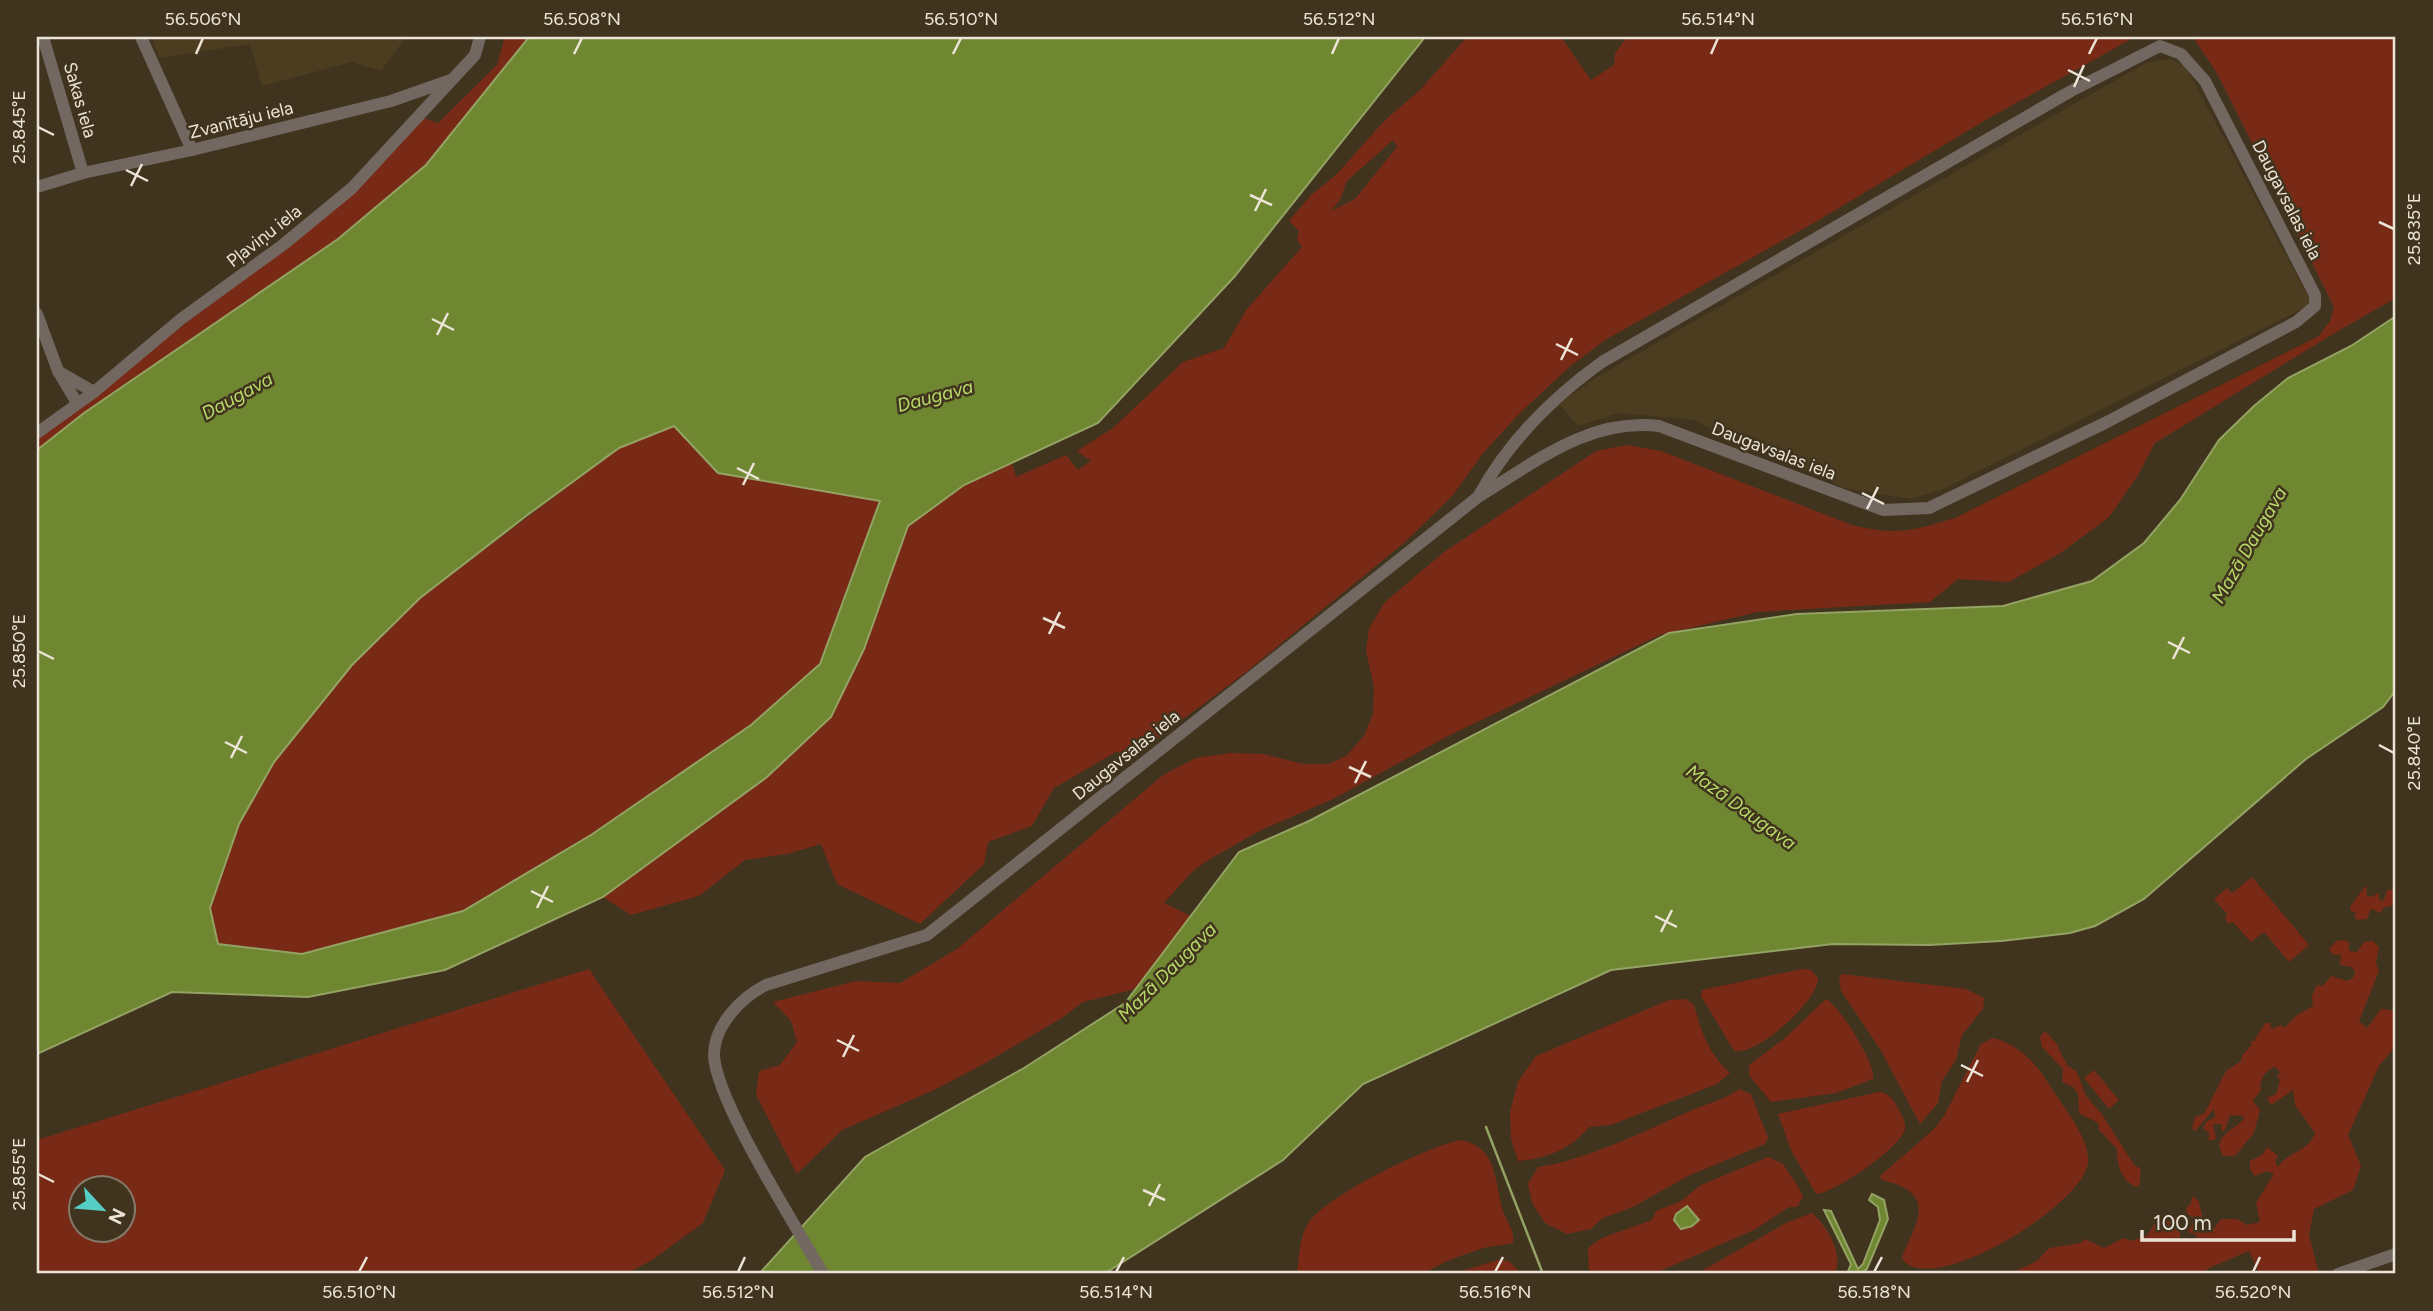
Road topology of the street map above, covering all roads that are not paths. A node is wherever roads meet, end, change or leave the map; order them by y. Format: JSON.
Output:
{"nodes":[{"id":1,"x":40,"y":37,"type":"edge"},
{"id":2,"x":141,"y":37,"type":"edge"},
{"id":3,"x":480,"y":37,"type":"edge"},
{"id":4,"x":451,"y":80,"type":"junction"},
{"id":5,"x":192,"y":150,"type":"junction"},
{"id":6,"x":83,"y":173,"type":"junction"},
{"id":7,"x":37,"y":187,"type":"edge"},
{"id":8,"x":37,"y":314,"type":"edge"},
{"id":9,"x":58,"y":371,"type":"junction"},
{"id":10,"x":94,"y":391,"type":"junction"},
{"id":11,"x":77,"y":403,"type":"junction"},
{"id":12,"x":37,"y":433,"type":"edge"},
{"id":13,"x":1478,"y":497,"type":"junction"},
{"id":14,"x":2396,"y":1254,"type":"edge"},
{"id":15,"x":823,"y":1274,"type":"edge"},
{"id":16,"x":2339,"y":1274,"type":"edge"}],
"edges":[{"from":1,"to":6,"type":"street","name":"Sakas iela"},
{"from":2,"to":5,"type":"street"},
{"from":3,"to":4,"type":"street","name":"Pļaviņu iela"},
{"from":4,"to":5,"type":"street","name":"Zvanītāju iela"},
{"from":4,"to":10,"type":"street","name":"Pļaviņu iela"},
{"from":5,"to":6,"type":"street","name":"Zvanītāju iela"},
{"from":6,"to":7,"type":"street","name":"Zvanītāju iela"},
{"from":8,"to":9,"type":"street"},
{"from":9,"to":10,"type":"street"},
{"from":9,"to":11,"type":"street"},
{"from":10,"to":11,"type":"street","name":"Pļaviņu iela"},
{"from":11,"to":12,"type":"street","name":"Pļaviņu iela"},
{"from":13,"to":13,"type":"street","name":"Daugavsalas iela"},
{"from":13,"to":15,"type":"street","name":"Daugavsalas iela"},
{"from":14,"to":16,"type":"street"}]}
